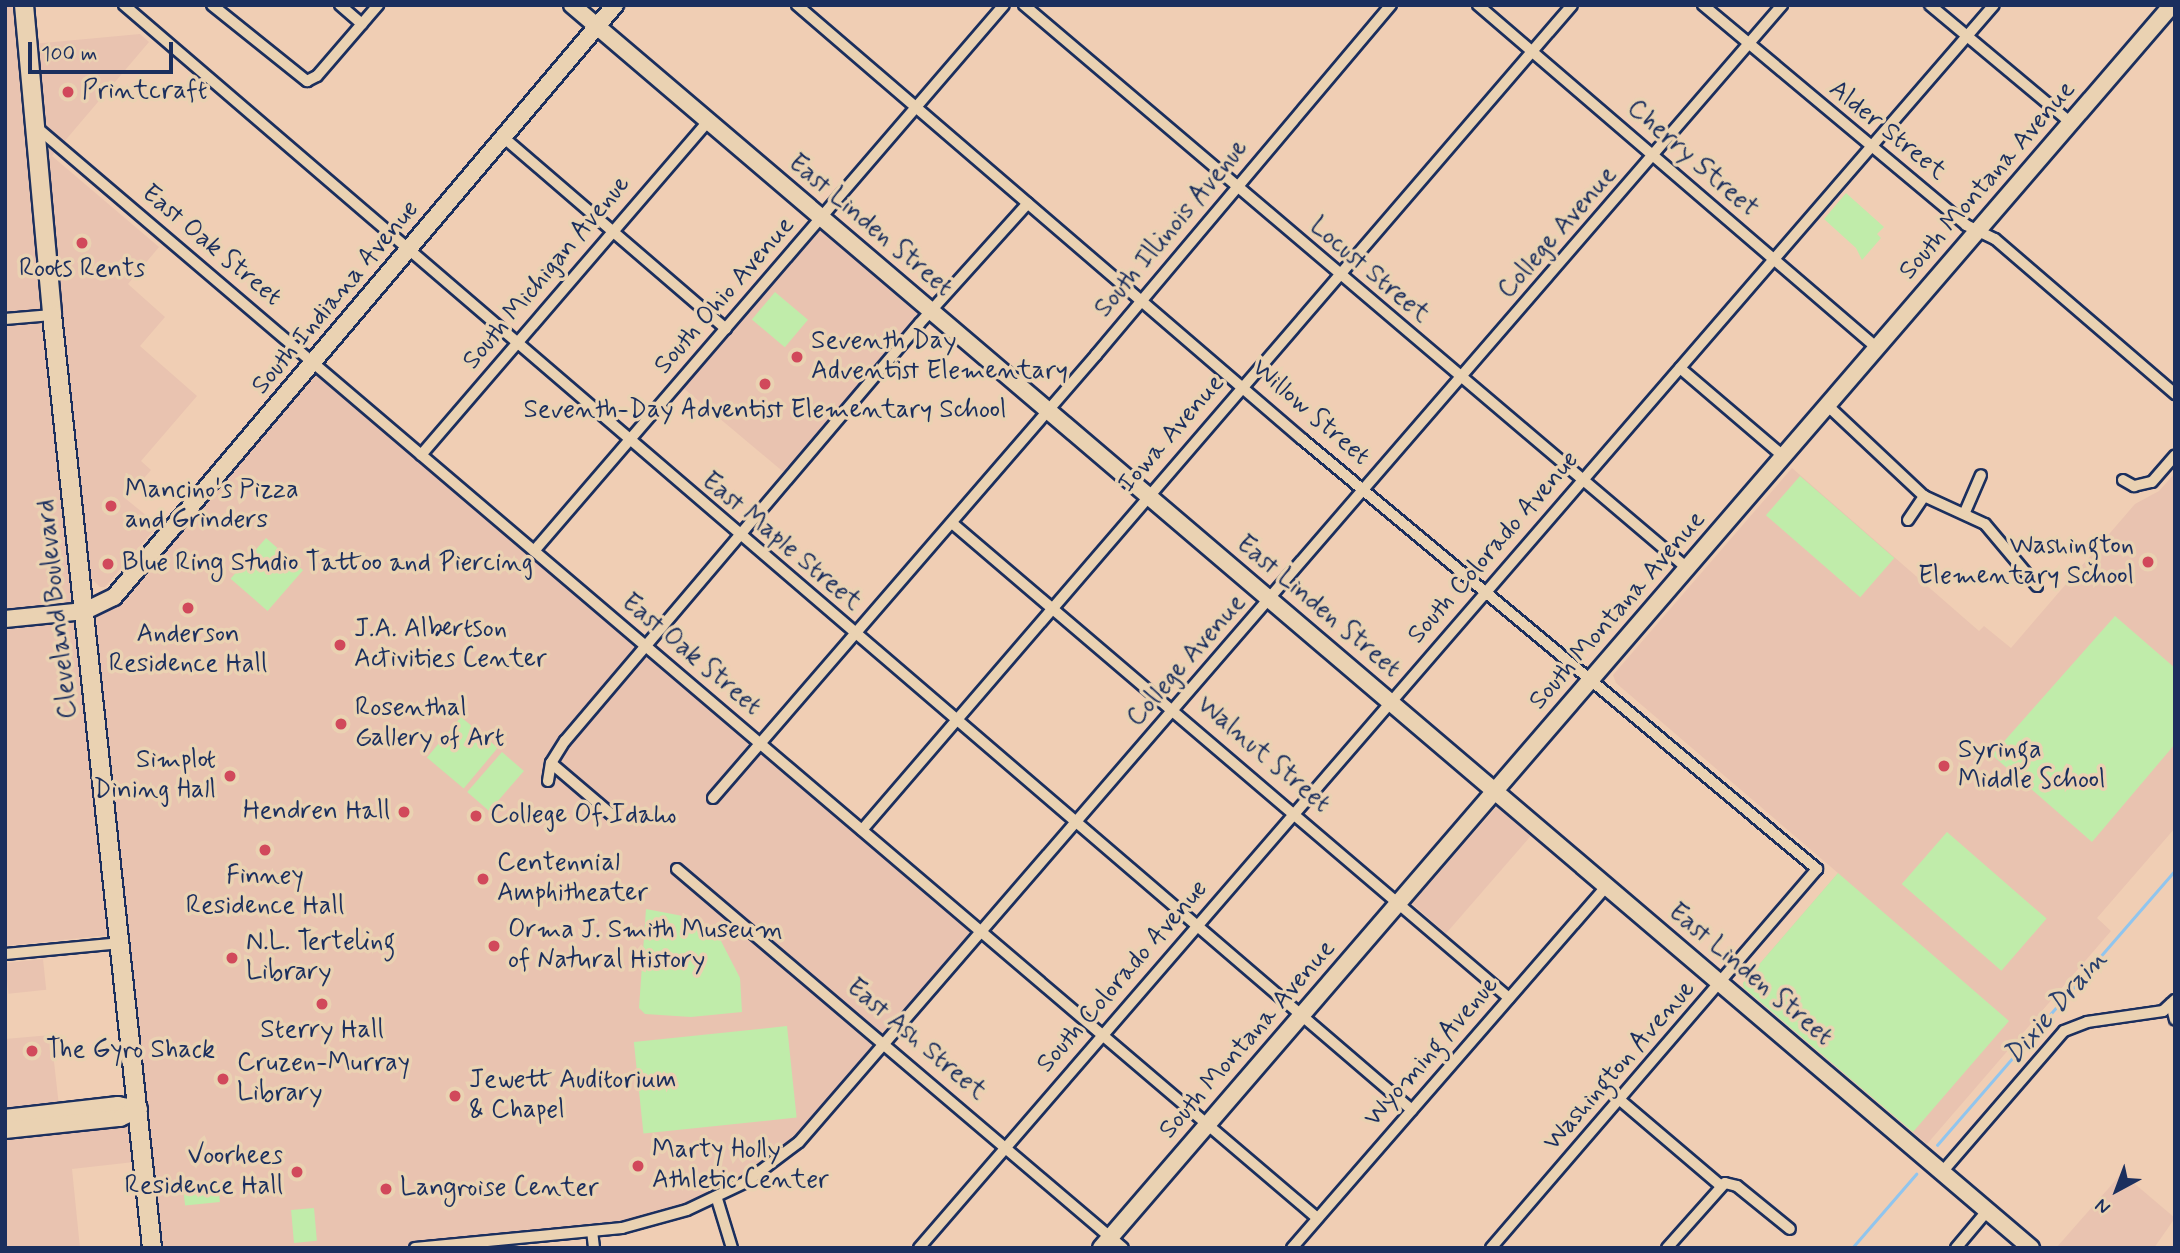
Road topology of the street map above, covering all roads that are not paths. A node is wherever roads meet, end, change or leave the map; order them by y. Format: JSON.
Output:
{"nodes":[{"id":1,"x":24,"y":5,"type":"edge"},
{"id":2,"x":124,"y":5,"type":"edge"},
{"id":3,"x":212,"y":5,"type":"edge"},
{"id":4,"x":340,"y":5,"type":"edge"},
{"id":5,"x":377,"y":5,"type":"edge"},
{"id":6,"x":572,"y":5,"type":"edge"},
{"id":7,"x":615,"y":5,"type":"edge"},
{"id":8,"x":797,"y":5,"type":"edge"},
{"id":9,"x":1004,"y":5,"type":"edge"},
{"id":10,"x":1024,"y":5,"type":"edge"},
{"id":11,"x":1391,"y":5,"type":"edge"},
{"id":12,"x":1478,"y":5,"type":"edge"},
{"id":13,"x":1572,"y":5,"type":"edge"},
{"id":14,"x":1703,"y":5,"type":"edge"},
{"id":15,"x":1782,"y":5,"type":"edge"},
{"id":16,"x":1930,"y":5,"type":"edge"},
{"id":17,"x":1994,"y":5,"type":"edge"},
{"id":18,"x":2172,"y":5,"type":"edge"},
{"id":19,"x":362,"y":24,"type":"junction"},
{"id":20,"x":597,"y":27,"type":"junction"},
{"id":21,"x":1967,"y":37,"type":"junction"},
{"id":22,"x":1749,"y":45,"type":"junction"},
{"id":23,"x":1532,"y":52,"type":"junction"},
{"id":24,"x":916,"y":108,"type":"junction"},
{"id":25,"x":708,"y":121,"type":"junction"},
{"id":26,"x":2071,"y":122,"type":"junction"},
{"id":27,"x":35,"y":126,"type":"junction"},
{"id":28,"x":503,"y":137,"type":"junction"},
{"id":29,"x":1871,"y":147,"type":"junction"},
{"id":30,"x":1654,"y":157,"type":"junction"},
{"id":31,"x":1235,"y":187,"type":"junction"},
{"id":32,"x":1028,"y":203,"type":"junction"},
{"id":33,"x":823,"y":218,"type":"junction"},
{"id":34,"x":614,"y":229,"type":"junction"},
{"id":35,"x":1978,"y":231,"type":"junction"},
{"id":36,"x":407,"y":250,"type":"junction"},
{"id":37,"x":1773,"y":259,"type":"junction"},
{"id":38,"x":1339,"y":275,"type":"junction"},
{"id":39,"x":1142,"y":300,"type":"junction"},
{"id":40,"x":931,"y":310,"type":"junction"},
{"id":41,"x":52,"y":315,"type":"junction"},
{"id":42,"x":5,"y":319,"type":"edge"},
{"id":43,"x":726,"y":329,"type":"junction"},
{"id":44,"x":517,"y":345,"type":"junction"},
{"id":45,"x":1877,"y":348,"type":"junction"},
{"id":46,"x":313,"y":363,"type":"junction"},
{"id":47,"x":1679,"y":368,"type":"junction"},
{"id":48,"x":1461,"y":379,"type":"junction"},
{"id":49,"x":1244,"y":386,"type":"junction"},
{"id":50,"x":2175,"y":394,"type":"edge"},
{"id":51,"x":1827,"y":405,"type":"junction"},
{"id":52,"x":1048,"y":410,"type":"junction"},
{"id":53,"x":629,"y":441,"type":"junction"},
{"id":54,"x":421,"y":455,"type":"junction"},
{"id":55,"x":1783,"y":456,"type":"junction"},
{"id":56,"x":2175,"y":456,"type":"edge"},
{"id":57,"x":1981,"y":475,"type":"dead end"},
{"id":58,"x":2123,"y":480,"type":"dead end"},
{"id":59,"x":1582,"y":481,"type":"junction"},
{"id":60,"x":1364,"y":491,"type":"junction"},
{"id":61,"x":1148,"y":496,"type":"junction"},
{"id":62,"x":1924,"y":496,"type":"junction"},
{"id":63,"x":1965,"y":512,"type":"junction"},
{"id":64,"x":1908,"y":520,"type":"dead end"},
{"id":65,"x":953,"y":523,"type":"junction"},
{"id":66,"x":740,"y":536,"type":"junction"},
{"id":67,"x":534,"y":551,"type":"junction"},
{"id":68,"x":1687,"y":568,"type":"junction"},
{"id":69,"x":2037,"y":586,"type":"dead end"},
{"id":70,"x":1485,"y":593,"type":"junction"},
{"id":71,"x":1270,"y":599,"type":"junction"},
{"id":72,"x":1051,"y":608,"type":"junction"},
{"id":73,"x":85,"y":611,"type":"junction"},
{"id":74,"x":5,"y":620,"type":"edge"},
{"id":75,"x":855,"y":634,"type":"junction"},
{"id":76,"x":646,"y":646,"type":"junction"},
{"id":77,"x":1592,"y":678,"type":"junction"},
{"id":78,"x":1391,"y":702,"type":"junction"},
{"id":79,"x":1174,"y":710,"type":"junction"},
{"id":80,"x":955,"y":720,"type":"junction"},
{"id":81,"x":760,"y":743,"type":"junction"},
{"id":82,"x":551,"y":763,"type":"junction"},
{"id":83,"x":548,"y":782,"type":"dead end"},
{"id":84,"x":1495,"y":790,"type":"junction"},
{"id":85,"x":713,"y":798,"type":"dead end"},
{"id":86,"x":1296,"y":813,"type":"junction"},
{"id":87,"x":612,"y":815,"type":"dead end"},
{"id":88,"x":1076,"y":823,"type":"junction"},
{"id":89,"x":862,"y":830,"type":"junction"},
{"id":90,"x":1796,"y":851,"type":"joint"},
{"id":91,"x":677,"y":869,"type":"dead end"},
{"id":92,"x":1607,"y":886,"type":"junction"},
{"id":93,"x":1399,"y":902,"type":"junction"},
{"id":94,"x":1197,"y":926,"type":"junction"},
{"id":95,"x":981,"y":932,"type":"junction"},
{"id":96,"x":121,"y":943,"type":"junction"},
{"id":97,"x":5,"y":954,"type":"edge"},
{"id":98,"x":1723,"y":983,"type":"junction"},
{"id":99,"x":1509,"y":998,"type":"junction"},
{"id":100,"x":2173,"y":1002,"type":"edge"},
{"id":101,"x":1301,"y":1015,"type":"junction"},
{"id":102,"x":2175,"y":1020,"type":"edge"},
{"id":103,"x":1102,"y":1035,"type":"junction"},
{"id":104,"x":883,"y":1042,"type":"junction"},
{"id":105,"x":1620,"y":1100,"type":"junction"},
{"id":106,"x":139,"y":1109,"type":"junction"},
{"id":107,"x":1412,"y":1110,"type":"junction"},
{"id":108,"x":5,"y":1118,"type":"edge"},
{"id":109,"x":1207,"y":1124,"type":"junction"},
{"id":110,"x":5,"y":1130,"type":"edge"},
{"id":111,"x":1006,"y":1147,"type":"junction"},
{"id":112,"x":1943,"y":1171,"type":"junction"},
{"id":113,"x":1722,"y":1184,"type":"junction"},
{"id":114,"x":716,"y":1199,"type":"junction"},
{"id":115,"x":1987,"y":1211,"type":"junction"},
{"id":116,"x":1317,"y":1218,"type":"junction"},
{"id":117,"x":1790,"y":1229,"type":"dead end"},
{"id":118,"x":592,"y":1231,"type":"junction"},
{"id":119,"x":1106,"y":1242,"type":"edge"},
{"id":120,"x":447,"y":1245,"type":"edge"},
{"id":121,"x":152,"y":1248,"type":"edge"},
{"id":122,"x":415,"y":1248,"type":"edge"},
{"id":123,"x":594,"y":1248,"type":"edge"},
{"id":124,"x":732,"y":1248,"type":"edge"},
{"id":125,"x":919,"y":1248,"type":"edge"},
{"id":126,"x":1123,"y":1248,"type":"edge"},
{"id":127,"x":1292,"y":1248,"type":"edge"},
{"id":128,"x":1492,"y":1248,"type":"edge"},
{"id":129,"x":1667,"y":1248,"type":"edge"},
{"id":130,"x":1956,"y":1248,"type":"edge"},
{"id":131,"x":2031,"y":1248,"type":"edge"}],
"edges":[{"from":1,"to":27,"type":"main road","name":"Cleveland Boulevard"},
{"from":2,"to":36,"type":"street","name":"East Maple Street"},
{"from":3,"to":19,"type":"street"},
{"from":4,"to":19,"type":"street"},
{"from":5,"to":19,"type":"street"},
{"from":6,"to":20,"type":"main road","name":"East Linden Street"},
{"from":7,"to":20,"type":"main road","name":"South Indiana Avenue"},
{"from":8,"to":24,"type":"street","name":"Willow Street"},
{"from":9,"to":24,"type":"street","name":"South Ohio Avenue"},
{"from":10,"to":31,"type":"street","name":"Locust Street"},
{"from":11,"to":31,"type":"street","name":"South Illinois Avenue"},
{"from":12,"to":23,"type":"street","name":"Cherry Street"},
{"from":13,"to":23,"type":"street","name":"Iowa Avenue"},
{"from":14,"to":22,"type":"street","name":"Alder Street"},
{"from":15,"to":22,"type":"street","name":"College Avenue"},
{"from":16,"to":21,"type":"street"},
{"from":17,"to":21,"type":"street","name":"South Colorado Avenue"},
{"from":18,"to":26,"type":"main road","name":"South Montana Avenue"},
{"from":20,"to":25,"type":"main road","name":"East Linden Street"},
{"from":20,"to":28,"type":"main road","name":"South Indiana Avenue"},
{"from":21,"to":26,"type":"street"},
{"from":21,"to":29,"type":"street","name":"South Colorado Avenue"},
{"from":22,"to":29,"type":"street","name":"Alder Street"},
{"from":22,"to":30,"type":"street","name":"College Avenue"},
{"from":23,"to":30,"type":"street","name":"Cherry Street"},
{"from":23,"to":38,"type":"street","name":"Iowa Avenue"},
{"from":24,"to":32,"type":"street","name":"Willow Street"},
{"from":24,"to":33,"type":"street","name":"South Ohio Avenue"},
{"from":25,"to":33,"type":"main road","name":"East Linden Street"},
{"from":25,"to":34,"type":"street","name":"South Michigan Avenue"},
{"from":26,"to":35,"type":"main road","name":"South Montana Avenue"},
{"from":27,"to":41,"type":"main road","name":"Cleveland Boulevard"},
{"from":27,"to":46,"type":"street","name":"East Oak Street"},
{"from":28,"to":34,"type":"street"},
{"from":28,"to":36,"type":"main road","name":"South Indiana Avenue"},
{"from":29,"to":35,"type":"street","name":"Alder Street"},
{"from":29,"to":37,"type":"street","name":"South Colorado Avenue"},
{"from":30,"to":37,"type":"street","name":"Cherry Street"},
{"from":30,"to":48,"type":"street","name":"College Avenue"},
{"from":31,"to":38,"type":"street","name":"Locust Street"},
{"from":31,"to":39,"type":"street","name":"South Illinois Avenue"},
{"from":32,"to":39,"type":"street","name":"Willow Street"},
{"from":32,"to":40,"type":"street"},
{"from":33,"to":40,"type":"main road","name":"East Linden Street"},
{"from":33,"to":43,"type":"street","name":"South Ohio Avenue"},
{"from":34,"to":43,"type":"street"},
{"from":34,"to":44,"type":"street","name":"South Michigan Avenue"},
{"from":35,"to":45,"type":"main road","name":"South Montana Avenue"},
{"from":35,"to":50,"type":"street","name":"Alder Street"},
{"from":36,"to":44,"type":"street","name":"East Maple Street"},
{"from":36,"to":46,"type":"main road","name":"South Indiana Avenue"},
{"from":37,"to":45,"type":"street","name":"Cherry Street"},
{"from":37,"to":47,"type":"street","name":"South Colorado Avenue"},
{"from":38,"to":48,"type":"street","name":"Locust Street"},
{"from":38,"to":49,"type":"street","name":"Iowa Avenue"},
{"from":39,"to":49,"type":"street","name":"Willow Street"},
{"from":39,"to":52,"type":"street","name":"South Illinois Avenue"},
{"from":40,"to":52,"type":"main road","name":"East Linden Street"},
{"from":40,"to":66,"type":"street"},
{"from":41,"to":42,"type":"street"},
{"from":41,"to":73,"type":"main road","name":"Cleveland Boulevard"},
{"from":43,"to":53,"type":"street","name":"South Ohio Avenue"},
{"from":44,"to":53,"type":"street","name":"East Maple Street"},
{"from":44,"to":54,"type":"street","name":"South Michigan Avenue"},
{"from":45,"to":51,"type":"main road","name":"South Montana Avenue"},
{"from":46,"to":54,"type":"street","name":"East Oak Street"},
{"from":46,"to":73,"type":"main road","name":"South Indiana Avenue"},
{"from":47,"to":55,"type":"street"},
{"from":47,"to":59,"type":"street","name":"South Colorado Avenue"},
{"from":48,"to":59,"type":"street","name":"Locust Street"},
{"from":48,"to":60,"type":"street","name":"College Avenue"},
{"from":49,"to":60,"type":"street","name":"Willow Street"},
{"from":49,"to":61,"type":"street","name":"Iowa Avenue"},
{"from":51,"to":55,"type":"main road","name":"South Montana Avenue"},
{"from":51,"to":62,"type":"street"},
{"from":52,"to":61,"type":"main road","name":"East Linden Street"},
{"from":52,"to":65,"type":"street","name":"South Illinois Avenue"},
{"from":53,"to":66,"type":"street","name":"East Maple Street"},
{"from":53,"to":67,"type":"street","name":"South Ohio Avenue"},
{"from":54,"to":67,"type":"street","name":"East Oak Street"},
{"from":55,"to":68,"type":"main road","name":"South Montana Avenue"},
{"from":56,"to":58,"type":"street"},
{"from":57,"to":63,"type":"street"},
{"from":59,"to":68,"type":"street","name":"Locust Street"},
{"from":59,"to":70,"type":"street","name":"South Colorado Avenue"},
{"from":60,"to":70,"type":"street","name":"Willow Street"},
{"from":60,"to":71,"type":"street","name":"College Avenue"},
{"from":61,"to":71,"type":"main road","name":"East Linden Street"},
{"from":61,"to":72,"type":"street","name":"Iowa Avenue"},
{"from":62,"to":63,"type":"street"},
{"from":62,"to":64,"type":"street"},
{"from":63,"to":69,"type":"street"},
{"from":65,"to":72,"type":"street","name":"Walnut Street"},
{"from":65,"to":75,"type":"street","name":"South Illinois Avenue"},
{"from":66,"to":75,"type":"street","name":"East Maple Street"},
{"from":66,"to":76,"type":"street"},
{"from":67,"to":76,"type":"street","name":"East Oak Street"},
{"from":68,"to":77,"type":"main road","name":"South Montana Avenue"},
{"from":70,"to":77,"type":"street","name":"Willow Street"},
{"from":70,"to":78,"type":"street","name":"South Colorado Avenue"},
{"from":71,"to":78,"type":"main road","name":"East Linden Street"},
{"from":71,"to":79,"type":"street","name":"College Avenue"},
{"from":72,"to":79,"type":"street","name":"Walnut Street"},
{"from":72,"to":80,"type":"street","name":"Iowa Avenue"},
{"from":73,"to":74,"type":"main road"},
{"from":73,"to":96,"type":"main road","name":"Cleveland Boulevard"},
{"from":75,"to":80,"type":"street","name":"East Maple Street"},
{"from":75,"to":81,"type":"street","name":"South Illinois Avenue"},
{"from":76,"to":81,"type":"street","name":"East Oak Street"},
{"from":76,"to":82,"type":"street"},
{"from":77,"to":84,"type":"main road","name":"South Montana Avenue"},
{"from":77,"to":90,"type":"street","name":"Willow Street"},
{"from":78,"to":84,"type":"main road","name":"East Linden Street"},
{"from":78,"to":86,"type":"street","name":"South Colorado Avenue"},
{"from":79,"to":86,"type":"street","name":"Walnut Street"},
{"from":79,"to":88,"type":"street","name":"College Avenue"},
{"from":80,"to":88,"type":"street","name":"East Maple Street"},
{"from":80,"to":89,"type":"street","name":"Iowa Avenue"},
{"from":81,"to":85,"type":"street","name":"South Illinois Avenue"},
{"from":81,"to":89,"type":"street","name":"East Oak Street"},
{"from":82,"to":83,"type":"street"},
{"from":82,"to":87,"type":"street"},
{"from":84,"to":92,"type":"main road","name":"East Linden Street"},
{"from":84,"to":93,"type":"main road","name":"South Montana Avenue"},
{"from":86,"to":93,"type":"street","name":"Walnut Street"},
{"from":86,"to":94,"type":"street","name":"South Colorado Avenue"},
{"from":88,"to":94,"type":"street","name":"East Maple Street"},
{"from":88,"to":95,"type":"street","name":"College Avenue"},
{"from":89,"to":95,"type":"street","name":"East Oak Street"},
{"from":90,"to":98,"type":"street","name":"Washington Avenue"},
{"from":91,"to":104,"type":"street","name":"East Ash Street"},
{"from":92,"to":98,"type":"main road","name":"East Linden Street"},
{"from":92,"to":99,"type":"street","name":"Wyoming Avenue"},
{"from":93,"to":99,"type":"street","name":"Walnut Street"},
{"from":93,"to":101,"type":"main road","name":"South Montana Avenue"},
{"from":94,"to":101,"type":"street","name":"East Maple Street"},
{"from":94,"to":103,"type":"street","name":"South Colorado Avenue"},
{"from":95,"to":103,"type":"street","name":"East Oak Street"},
{"from":95,"to":104,"type":"street","name":"College Avenue"},
{"from":96,"to":97,"type":"street"},
{"from":96,"to":106,"type":"main road","name":"Cleveland Boulevard"},
{"from":98,"to":105,"type":"street","name":"Washington Avenue"},
{"from":98,"to":112,"type":"main road","name":"East Linden Street"},
{"from":99,"to":107,"type":"street","name":"Wyoming Avenue"},
{"from":100,"to":102,"type":"street"},
{"from":100,"to":112,"type":"street"},
{"from":101,"to":107,"type":"street","name":"East Maple Street"},
{"from":101,"to":109,"type":"main road","name":"South Montana Avenue"},
{"from":103,"to":109,"type":"street","name":"East Oak Street"},
{"from":103,"to":111,"type":"street","name":"South Colorado Avenue"},
{"from":104,"to":111,"type":"street","name":"East Ash Street"},
{"from":104,"to":114,"type":"street","name":"College Avenue"},
{"from":105,"to":113,"type":"street"},
{"from":105,"to":128,"type":"street","name":"Washington Avenue"},
{"from":106,"to":108,"type":"main road"},
{"from":106,"to":110,"type":"main road"},
{"from":106,"to":121,"type":"main road","name":"Cleveland Boulevard"},
{"from":107,"to":116,"type":"street","name":"Wyoming Avenue"},
{"from":109,"to":116,"type":"street","name":"East Oak Street"},
{"from":109,"to":119,"type":"main road","name":"South Montana Avenue"},
{"from":111,"to":119,"type":"street","name":"East Ash Street"},
{"from":111,"to":125,"type":"street","name":"South Colorado Avenue"},
{"from":112,"to":115,"type":"main road","name":"East Linden Street"},
{"from":113,"to":117,"type":"street"},
{"from":113,"to":129,"type":"street"},
{"from":114,"to":118,"type":"street","name":"College Avenue"},
{"from":114,"to":124,"type":"street"},
{"from":115,"to":130,"type":"street"},
{"from":115,"to":131,"type":"main road","name":"East Linden Street"},
{"from":116,"to":127,"type":"street","name":"Wyoming Avenue"},
{"from":118,"to":120,"type":"street","name":"College Avenue"},
{"from":118,"to":123,"type":"street"},
{"from":119,"to":126,"type":"street","name":"East Ash Street"},
{"from":120,"to":122,"type":"street","name":"College Avenue"}]}
